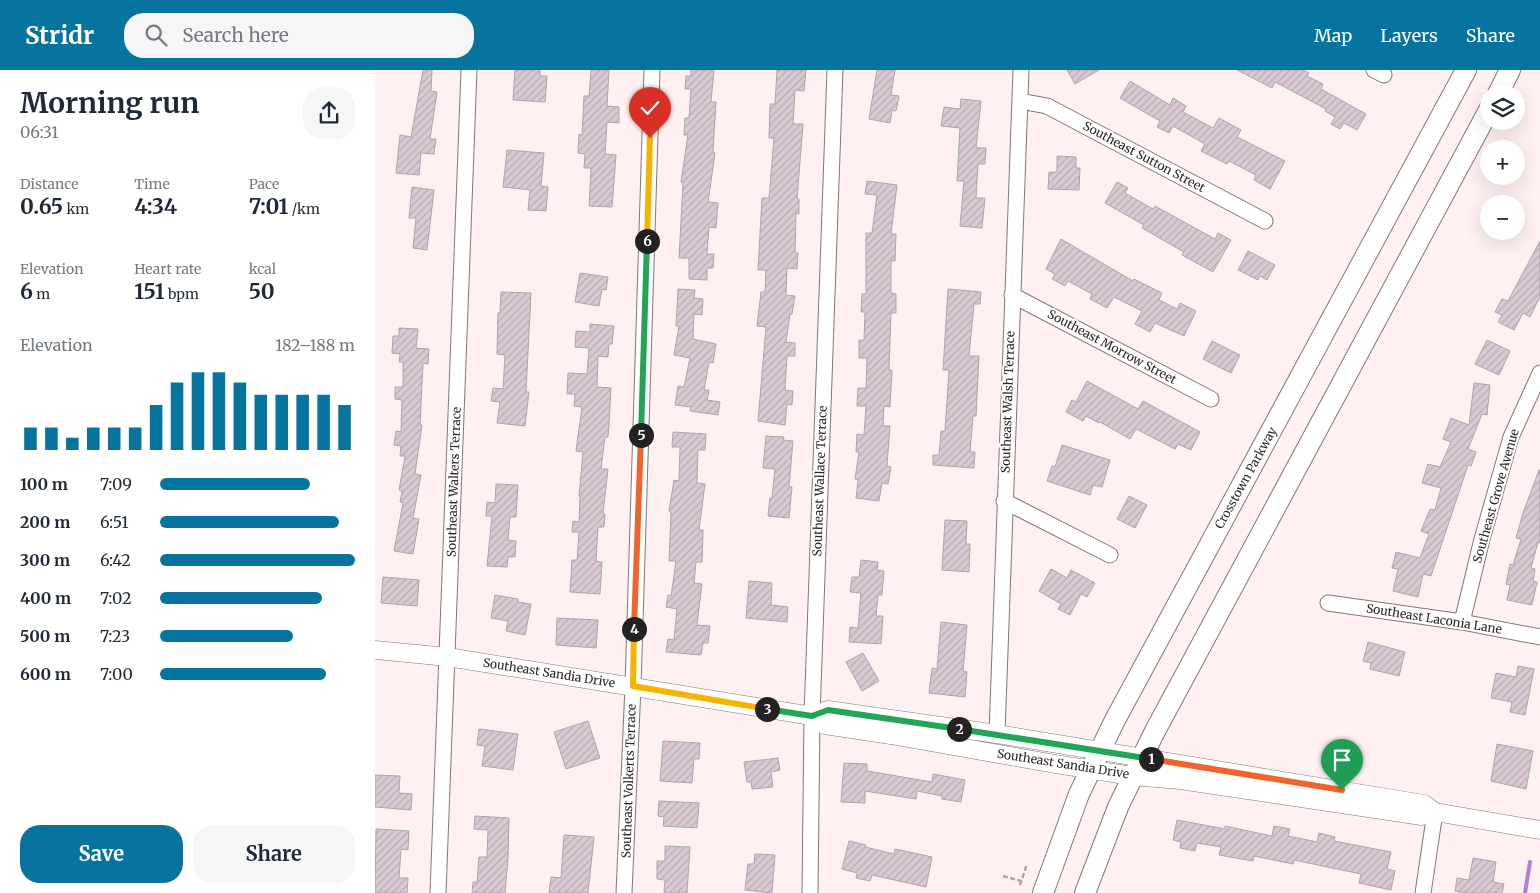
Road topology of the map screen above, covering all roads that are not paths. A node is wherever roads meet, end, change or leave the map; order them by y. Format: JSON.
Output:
{"nodes":[{"id":1,"x":469,"y":70,"type":"edge"},
{"id":2,"x":652,"y":70,"type":"edge"},
{"id":3,"x":835,"y":70,"type":"edge"},
{"id":4,"x":1021,"y":70,"type":"edge"},
{"id":5,"x":1466,"y":70,"type":"edge"},
{"id":6,"x":1510,"y":70,"type":"edge"},
{"id":7,"x":1502,"y":85,"type":"edge"},
{"id":8,"x":1020,"y":102,"type":"junction"},
{"id":9,"x":1480,"y":127,"type":"edge"},
{"id":10,"x":1265,"y":221,"type":"dead end"},
{"id":11,"x":1012,"y":295,"type":"junction"},
{"id":12,"x":1540,"y":373,"type":"edge"},
{"id":13,"x":1211,"y":399,"type":"dead end"},
{"id":14,"x":1004,"y":501,"type":"junction"},
{"id":15,"x":1110,"y":555,"type":"dead end"},
{"id":16,"x":1328,"y":603,"type":"dead end"},
{"id":17,"x":1462,"y":622,"type":"junction"},
{"id":18,"x":1540,"y":637,"type":"edge"},
{"id":19,"x":375,"y":650,"type":"edge"},
{"id":20,"x":448,"y":657,"type":"junction"},
{"id":21,"x":633,"y":686,"type":"junction"},
{"id":22,"x":812,"y":716,"type":"junction"},
{"id":23,"x":997,"y":734,"type":"junction"},
{"id":24,"x":1099,"y":752,"type":"junction"},
{"id":25,"x":1141,"y":758,"type":"junction"},
{"id":26,"x":1090,"y":770,"type":"junction"},
{"id":27,"x":1133,"y":776,"type":"junction"},
{"id":28,"x":1435,"y":812,"type":"junction"},
{"id":29,"x":1540,"y":830,"type":"edge"},
{"id":30,"x":438,"y":893,"type":"edge"},
{"id":31,"x":624,"y":893,"type":"edge"},
{"id":32,"x":810,"y":893,"type":"edge"},
{"id":33,"x":1043,"y":893,"type":"edge"},
{"id":34,"x":1085,"y":893,"type":"edge"},
{"id":35,"x":1423,"y":893,"type":"edge"}],
"edges":[{"from":1,"to":20,"type":"street","name":"Southeast Walters Terrace"},
{"from":2,"to":21,"type":"street","name":"Southeast Volkerts Terrace"},
{"from":3,"to":22,"type":"street","name":"Southeast Wallace Terrace"},
{"from":4,"to":8,"type":"street","name":"Southeast Walsh Terrace"},
{"from":5,"to":24,"type":"main road","name":"Crosstown Parkway"},
{"from":6,"to":7,"type":"main road"},
{"from":8,"to":10,"type":"street","name":"Southeast Sutton Street"},
{"from":8,"to":11,"type":"street","name":"Southeast Walsh Terrace"},
{"from":9,"to":25,"type":"main road"},
{"from":11,"to":13,"type":"street","name":"Southeast Morrow Street"},
{"from":11,"to":14,"type":"street","name":"Southeast Walsh Terrace"},
{"from":12,"to":17,"type":"street","name":"Southeast Grove Avenue"},
{"from":14,"to":15,"type":"street"},
{"from":14,"to":23,"type":"street","name":"Southeast Walsh Terrace"},
{"from":16,"to":17,"type":"street","name":"Southeast Laconia Lane"},
{"from":17,"to":18,"type":"street","name":"Southeast Laconia Lane"},
{"from":19,"to":20,"type":"street","name":"Southeast Sandia Drive"},
{"from":20,"to":21,"type":"street","name":"Southeast Sandia Drive"},
{"from":20,"to":30,"type":"street","name":"Southeast Walters Terrace"},
{"from":21,"to":22,"type":"street","name":"Southeast Sandia Drive"},
{"from":21,"to":31,"type":"street","name":"Southeast Volkerts Terrace"},
{"from":22,"to":23,"type":"street","name":"Southeast Sandia Drive"},
{"from":22,"to":26,"type":"street","name":"Southeast Sandia Drive"},
{"from":22,"to":32,"type":"street","name":"Southeast Wallace Terrace"},
{"from":23,"to":24,"type":"street","name":"Southeast Sandia Drive"},
{"from":24,"to":25,"type":"street","name":"Southeast Sandia Drive"},
{"from":24,"to":26,"type":"main road","name":"Crosstown Parkway"},
{"from":25,"to":27,"type":"main road"},
{"from":25,"to":28,"type":"street","name":"Southeast Sandia Drive"},
{"from":26,"to":27,"type":"street","name":"Southeast Sandia Drive"},
{"from":26,"to":33,"type":"main road","name":"Crosstown Parkway"},
{"from":27,"to":28,"type":"street","name":"Southeast Sandia Drive"},
{"from":27,"to":34,"type":"main road"},
{"from":28,"to":29,"type":"street","name":"Southeast Sandia Drive"},
{"from":28,"to":35,"type":"street"}]}
